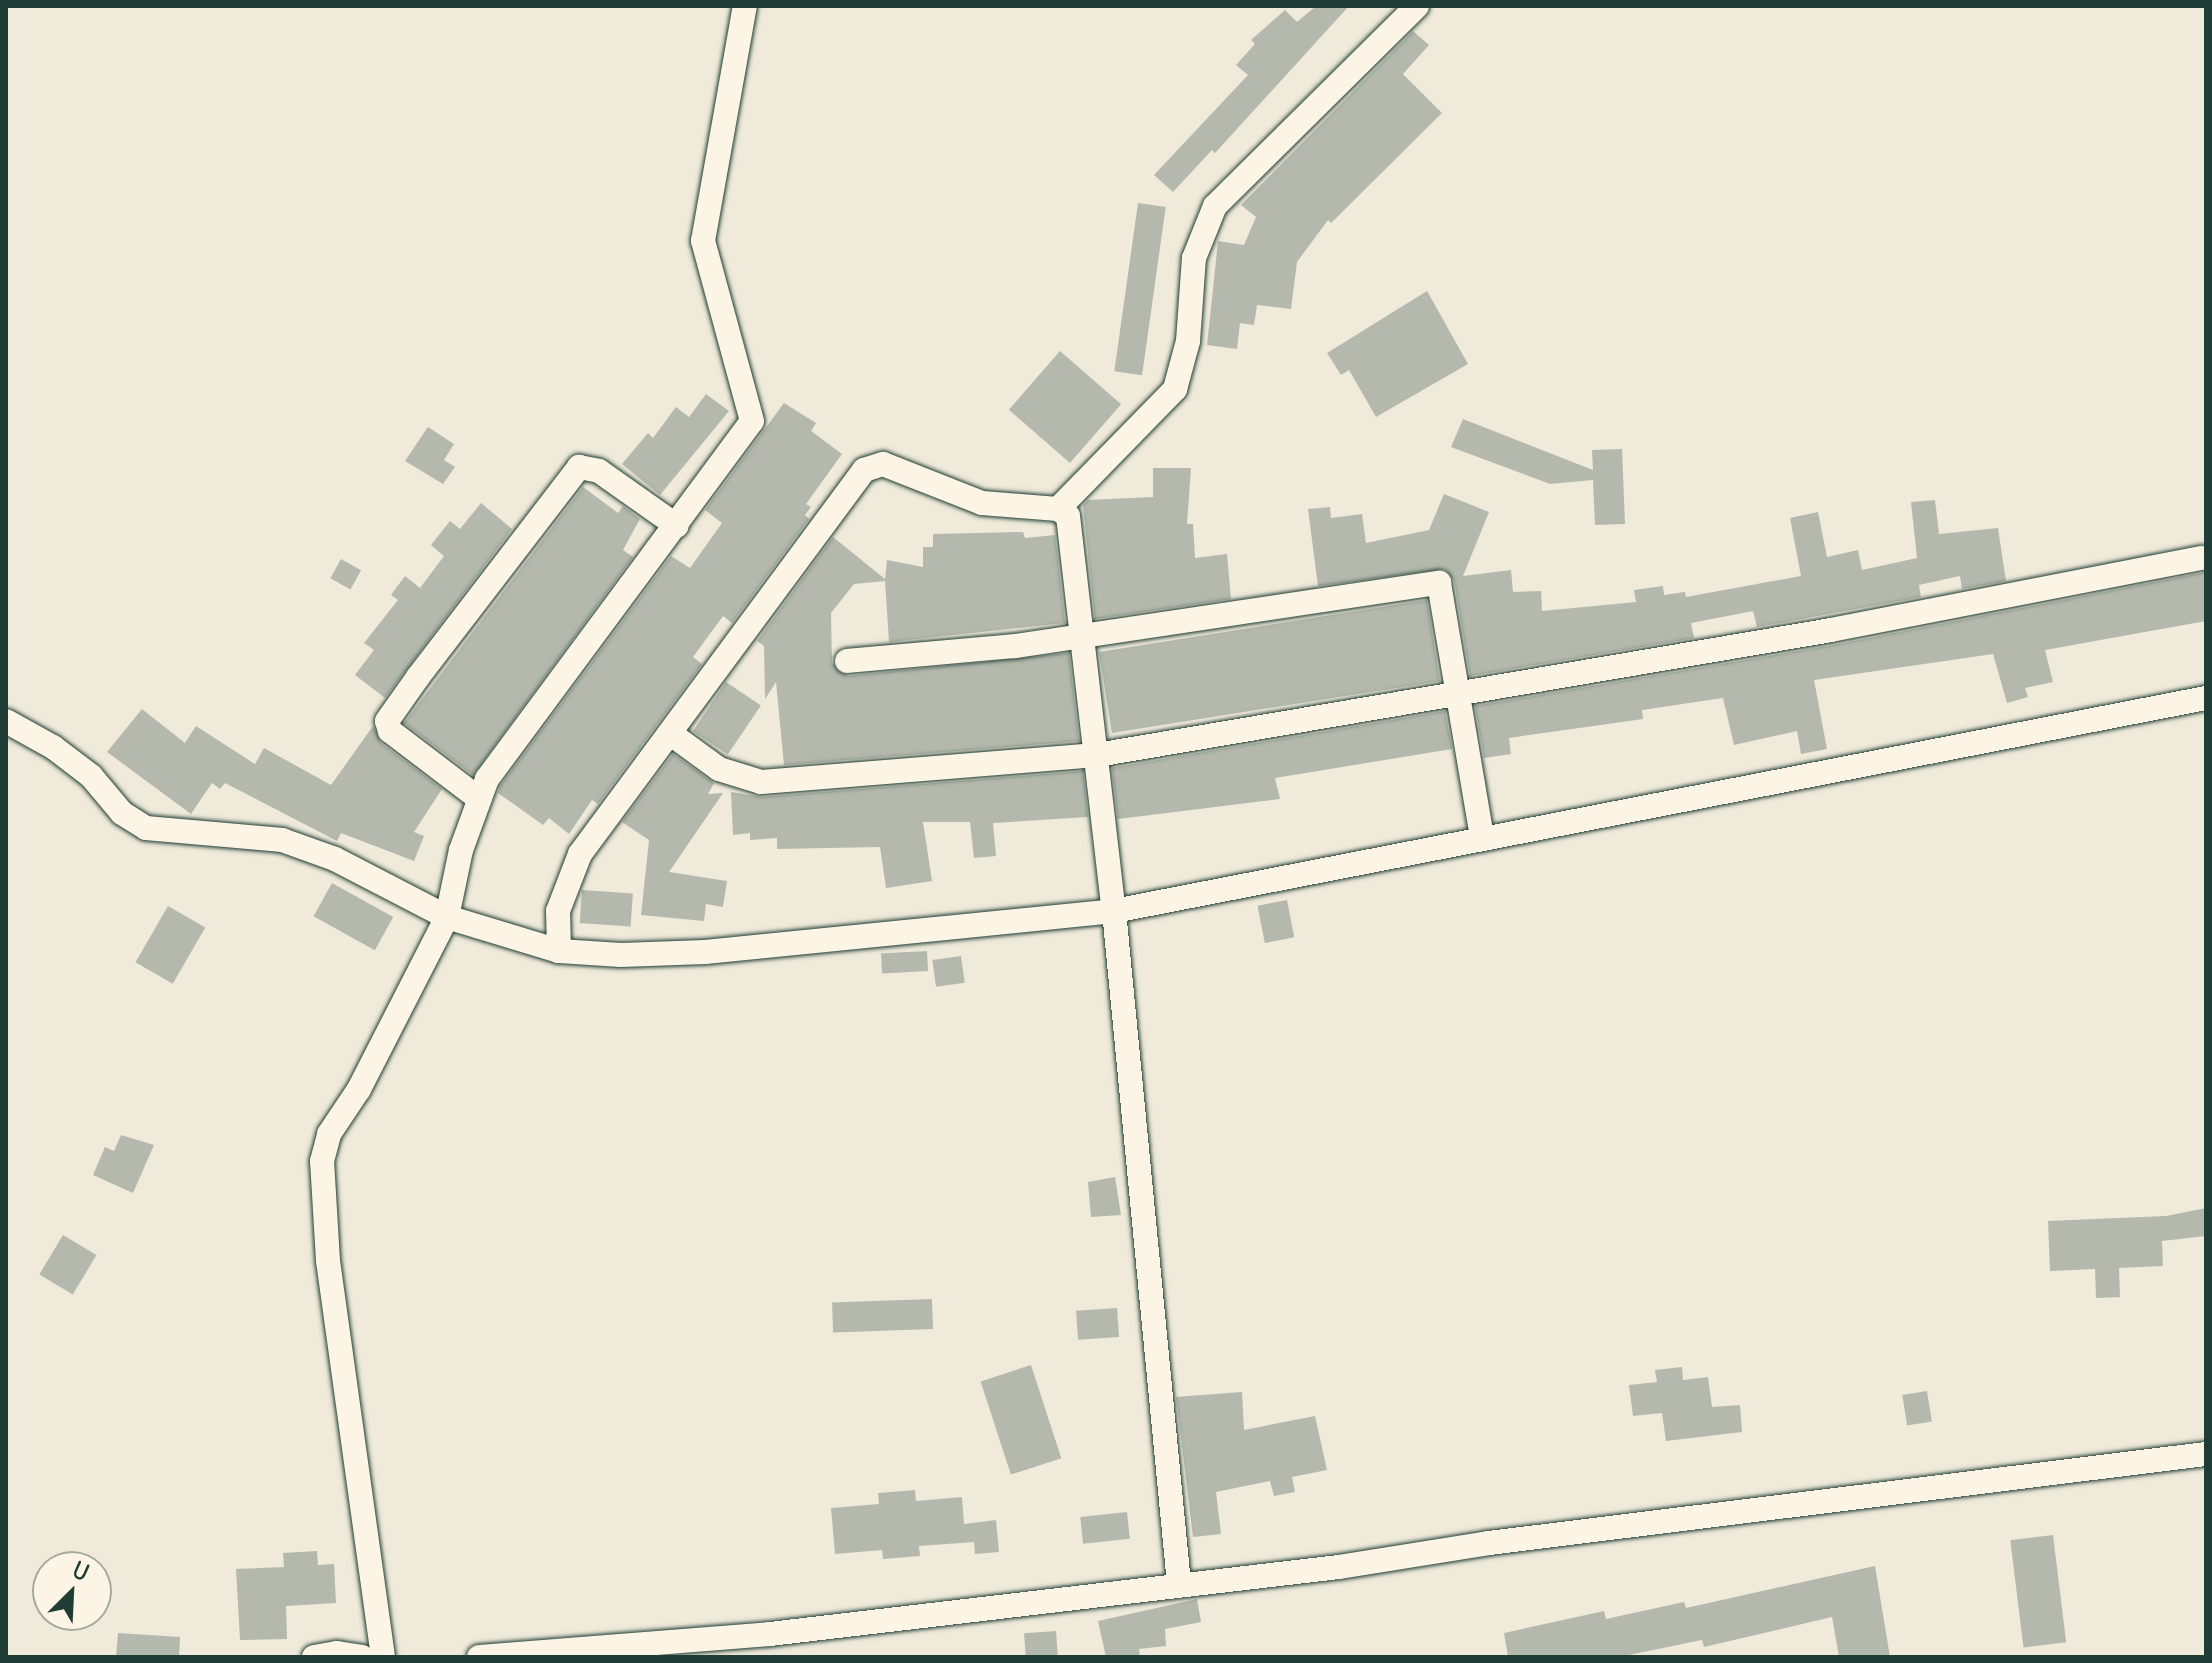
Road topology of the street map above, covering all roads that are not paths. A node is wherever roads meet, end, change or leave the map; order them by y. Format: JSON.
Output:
{"nodes":[{"id":1,"x":745,"y":6,"type":"edge"},
{"id":2,"x":1417,"y":6,"type":"edge"},
{"id":3,"x":1058,"y":509,"type":"junction"},
{"id":4,"x":677,"y":526,"type":"junction"},
{"id":5,"x":2202,"y":558,"type":"dead end"},
{"id":6,"x":1085,"y":636,"type":"junction"},
{"id":7,"x":847,"y":661,"type":"dead end"},
{"id":8,"x":1459,"y":691,"type":"junction"},
{"id":9,"x":2206,"y":698,"type":"edge"},
{"id":10,"x":6,"y":721,"type":"edge"},
{"id":11,"x":671,"y":734,"type":"junction"},
{"id":12,"x":1097,"y":755,"type":"junction"},
{"id":13,"x":478,"y":798,"type":"junction"},
{"id":14,"x":1482,"y":838,"type":"junction"},
{"id":15,"x":1114,"y":911,"type":"junction"},
{"id":16,"x":447,"y":917,"type":"junction"},
{"id":17,"x":559,"y":951,"type":"junction"},
{"id":18,"x":2206,"y":1454,"type":"edge"},
{"id":19,"x":1179,"y":1584,"type":"junction"},
{"id":20,"x":771,"y":1645,"type":"edge"},
{"id":21,"x":510,"y":1656,"type":"edge"},
{"id":22,"x":314,"y":1657,"type":"edge"},
{"id":23,"x":362,"y":1657,"type":"edge"},
{"id":24,"x":383,"y":1657,"type":"edge"},
{"id":25,"x":479,"y":1657,"type":"edge"}],
"edges":[{"from":1,"to":4,"type":"street"},
{"from":2,"to":3,"type":"street"},
{"from":3,"to":6,"type":"street"},
{"from":3,"to":11,"type":"street"},
{"from":4,"to":13,"type":"street"},
{"from":4,"to":13,"type":"street"},
{"from":5,"to":8,"type":"street"},
{"from":6,"to":7,"type":"street"},
{"from":6,"to":8,"type":"street"},
{"from":6,"to":12,"type":"street"},
{"from":8,"to":12,"type":"street"},
{"from":8,"to":14,"type":"street"},
{"from":9,"to":14,"type":"street"},
{"from":10,"to":16,"type":"street"},
{"from":11,"to":12,"type":"street"},
{"from":11,"to":17,"type":"street"},
{"from":12,"to":15,"type":"street"},
{"from":13,"to":16,"type":"street"},
{"from":14,"to":15,"type":"street"},
{"from":15,"to":17,"type":"street"},
{"from":15,"to":19,"type":"street"},
{"from":16,"to":17,"type":"street"},
{"from":16,"to":24,"type":"street"},
{"from":18,"to":19,"type":"street"},
{"from":19,"to":20,"type":"street"},
{"from":20,"to":21,"type":"street"},
{"from":21,"to":25,"type":"street"},
{"from":22,"to":23,"type":"street"}]}
